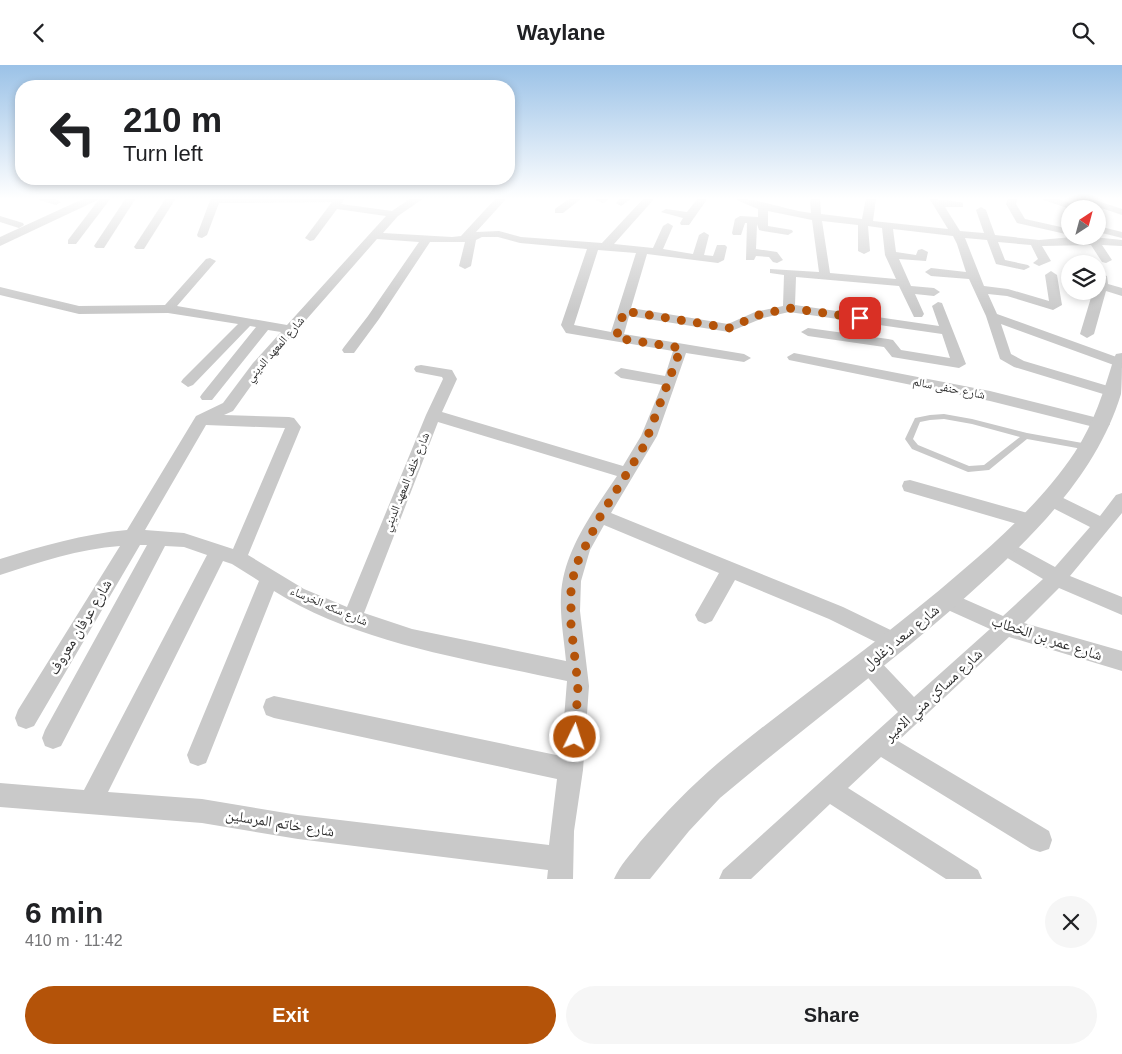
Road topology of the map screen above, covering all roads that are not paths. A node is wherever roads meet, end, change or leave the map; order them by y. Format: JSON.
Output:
{"nodes":[{"id":1,"x":13,"y":236,"type":"edge"},
{"id":2,"x":77,"y":236,"type":"edge"},
{"id":3,"x":107,"y":236,"type":"edge"},
{"id":4,"x":147,"y":236,"type":"edge"},
{"id":5,"x":377,"y":236,"type":"joint"},
{"id":6,"x":470,"y":236,"type":"edge"},
{"id":7,"x":475,"y":236,"type":"edge"},
{"id":8,"x":510,"y":236,"type":"edge"},
{"id":9,"x":611,"y":236,"type":"edge"},
{"id":10,"x":664,"y":236,"type":"edge"},
{"id":11,"x":704,"y":236,"type":"edge"},
{"id":12,"x":755,"y":236,"type":"edge"},
{"id":13,"x":820,"y":236,"type":"edge"},
{"id":14,"x":865,"y":236,"type":"edge"},
{"id":15,"x":888,"y":236,"type":"edge"},
{"id":16,"x":959,"y":236,"type":"edge"},
{"id":17,"x":974,"y":236,"type":"edge"},
{"id":18,"x":991,"y":238,"type":"junction"},
{"id":19,"x":1029,"y":238,"type":"junction"},
{"id":20,"x":467,"y":239,"type":"junction"},
{"id":21,"x":1061,"y":239,"type":"edge"},
{"id":22,"x":426,"y":240,"type":"junction"},
{"id":23,"x":1106,"y":241,"type":"edge"},
{"id":24,"x":0,"y":242,"type":"edge"},
{"id":25,"x":72,"y":242,"type":"dead end"},
{"id":26,"x":1122,"y":243,"type":"edge"},
{"id":27,"x":1095,"y":245,"type":"edge"},
{"id":28,"x":100,"y":246,"type":"dead end"},
{"id":29,"x":600,"y":246,"type":"junction"},
{"id":30,"x":140,"y":247,"type":"dead end"},
{"id":31,"x":721,"y":247,"type":"dead end"},
{"id":32,"x":643,"y":250,"type":"junction"},
{"id":33,"x":657,"y":251,"type":"junction"},
{"id":34,"x":864,"y":251,"type":"dead end"},
{"id":35,"x":922,"y":252,"type":"dead end"},
{"id":36,"x":891,"y":255,"type":"junction"},
{"id":37,"x":1102,"y":255,"type":"edge"},
{"id":38,"x":697,"y":258,"type":"junction"},
{"id":39,"x":210,"y":261,"type":"dead end"},
{"id":40,"x":1039,"y":263,"type":"dead end"},
{"id":41,"x":464,"y":266,"type":"dead end"},
{"id":42,"x":1024,"y":267,"type":"dead end"},
{"id":43,"x":931,"y":272,"type":"dead end"},
{"id":44,"x":790,"y":273,"type":"junction"},
{"id":45,"x":1051,"y":275,"type":"dead end"},
{"id":46,"x":825,"y":276,"type":"junction"},
{"id":47,"x":973,"y":276,"type":"junction"},
{"id":48,"x":1106,"y":284,"type":"edge"},
{"id":49,"x":905,"y":286,"type":"junction"},
{"id":50,"x":980,"y":289,"type":"junction"},
{"id":51,"x":0,"y":291,"type":"edge"},
{"id":52,"x":934,"y":292,"type":"dead end"},
{"id":53,"x":1122,"y":292,"type":"edge"},
{"id":54,"x":1095,"y":300,"type":"edge"},
{"id":55,"x":938,"y":305,"type":"dead end"},
{"id":56,"x":789,"y":308,"type":"junction"},
{"id":57,"x":168,"y":309,"type":"junction"},
{"id":58,"x":624,"y":311,"type":"junction"},
{"id":59,"x":918,"y":314,"type":"dead end"},
{"id":60,"x":992,"y":316,"type":"junction"},
{"id":61,"x":247,"y":322,"type":"junction"},
{"id":62,"x":265,"y":325,"type":"junction"},
{"id":63,"x":291,"y":330,"type":"junction"},
{"id":64,"x":948,"y":331,"type":"junction"},
{"id":65,"x":808,"y":332,"type":"dead end"},
{"id":66,"x":1087,"y":334,"type":"dead end"},
{"id":67,"x":616,"y":338,"type":"junction"},
{"id":68,"x":681,"y":348,"type":"junction"},
{"id":69,"x":349,"y":350,"type":"dead end"},
{"id":70,"x":794,"y":357,"type":"dead end"},
{"id":71,"x":744,"y":358,"type":"dead end"},
{"id":72,"x":421,"y":369,"type":"dead end"},
{"id":73,"x":621,"y":373,"type":"dead end"},
{"id":74,"x":1119,"y":377,"type":"edge"},
{"id":75,"x":188,"y":382,"type":"dead end"},
{"id":76,"x":669,"y":382,"type":"junction"},
{"id":77,"x":207,"y":397,"type":"dead end"},
{"id":78,"x":434,"y":415,"type":"junction"},
{"id":79,"x":201,"y":420,"type":"junction"},
{"id":80,"x":1102,"y":424,"type":"junction"},
{"id":81,"x":1026,"y":436,"type":"junction"},
{"id":82,"x":1088,"y":447,"type":"junction"},
{"id":83,"x":627,"y":473,"type":"junction"},
{"id":84,"x":910,"y":486,"type":"dead end"},
{"id":85,"x":1051,"y":499,"type":"junction"},
{"id":86,"x":601,"y":515,"type":"junction"},
{"id":87,"x":1114,"y":516,"type":"edge"},
{"id":88,"x":1031,"y":521,"type":"junction"},
{"id":89,"x":134,"y":537,"type":"junction"},
{"id":90,"x":161,"y":537,"type":"junction"},
{"id":91,"x":1005,"y":547,"type":"junction"},
{"id":92,"x":219,"y":550,"type":"junction"},
{"id":93,"x":238,"y":557,"type":"junction"},
{"id":94,"x":0,"y":567,"type":"edge"},
{"id":95,"x":731,"y":569,"type":"junction"},
{"id":96,"x":270,"y":578,"type":"junction"},
{"id":97,"x":1056,"y":579,"type":"junction"},
{"id":98,"x":946,"y":600,"type":"junction"},
{"id":99,"x":1122,"y":606,"type":"edge"},
{"id":100,"x":705,"y":615,"type":"dead end"},
{"id":101,"x":352,"y":618,"type":"junction"},
{"id":102,"x":1006,"y":627,"type":"junction"},
{"id":103,"x":896,"y":643,"type":"junction"},
{"id":104,"x":1122,"y":661,"type":"edge"},
{"id":105,"x":869,"y":664,"type":"junction"},
{"id":106,"x":578,"y":673,"type":"junction"},
{"id":107,"x":274,"y":707,"type":"dead end"},
{"id":108,"x":914,"y":713,"type":"junction"},
{"id":109,"x":26,"y":718,"type":"dead end"},
{"id":110,"x":53,"y":738,"type":"dead end"},
{"id":111,"x":881,"y":743,"type":"junction"},
{"id":112,"x":198,"y":755,"type":"dead end"},
{"id":113,"x":571,"y":770,"type":"junction"},
{"id":114,"x":829,"y":790,"type":"junction"},
{"id":115,"x":0,"y":795,"type":"edge"},
{"id":116,"x":90,"y":803,"type":"junction"},
{"id":117,"x":1040,"y":840,"type":"dead end"},
{"id":118,"x":560,"y":869,"type":"edge"},
{"id":119,"x":630,"y":879,"type":"edge"},
{"id":120,"x":732,"y":879,"type":"edge"},
{"id":121,"x":969,"y":879,"type":"edge"}],
"edges":[{"from":1,"to":24,"type":"street"},
{"from":2,"to":25,"type":"street"},
{"from":3,"to":28,"type":"street"},
{"from":4,"to":30,"type":"street"},
{"from":5,"to":22,"type":"street"},
{"from":5,"to":63,"type":"street","name":"شارع المعهد الديني"},
{"from":6,"to":20,"type":"street"},
{"from":7,"to":20,"type":"street"},
{"from":8,"to":29,"type":"street"},
{"from":9,"to":29,"type":"street"},
{"from":10,"to":33,"type":"street"},
{"from":11,"to":38,"type":"street"},
{"from":12,"to":44,"type":"street"},
{"from":13,"to":46,"type":"street"},
{"from":14,"to":34,"type":"street"},
{"from":15,"to":36,"type":"street"},
{"from":16,"to":47,"type":"street"},
{"from":17,"to":18,"type":"street"},
{"from":18,"to":19,"type":"street"},
{"from":18,"to":42,"type":"street"},
{"from":19,"to":21,"type":"street"},
{"from":19,"to":40,"type":"street"},
{"from":20,"to":22,"type":"street"},
{"from":20,"to":41,"type":"street"},
{"from":22,"to":69,"type":"street"},
{"from":23,"to":26,"type":"street"},
{"from":27,"to":37,"type":"street"},
{"from":29,"to":32,"type":"street"},
{"from":29,"to":67,"type":"street"},
{"from":31,"to":38,"type":"street"},
{"from":32,"to":33,"type":"street"},
{"from":32,"to":58,"type":"street"},
{"from":33,"to":38,"type":"street"},
{"from":35,"to":36,"type":"street"},
{"from":36,"to":49,"type":"street"},
{"from":39,"to":57,"type":"street"},
{"from":43,"to":47,"type":"street"},
{"from":44,"to":46,"type":"street"},
{"from":44,"to":56,"type":"street"},
{"from":45,"to":50,"type":"street"},
{"from":46,"to":49,"type":"street"},
{"from":47,"to":50,"type":"street"},
{"from":48,"to":53,"type":"street"},
{"from":49,"to":52,"type":"street"},
{"from":49,"to":59,"type":"street"},
{"from":50,"to":60,"type":"street"},
{"from":51,"to":57,"type":"street"},
{"from":54,"to":66,"type":"street"},
{"from":55,"to":64,"type":"street"},
{"from":56,"to":58,"type":"street"},
{"from":56,"to":64,"type":"street"},
{"from":57,"to":61,"type":"street"},
{"from":58,"to":67,"type":"street"},
{"from":60,"to":74,"type":"street"},
{"from":60,"to":74,"type":"street"},
{"from":61,"to":62,"type":"street"},
{"from":61,"to":75,"type":"street"},
{"from":62,"to":63,"type":"street"},
{"from":62,"to":77,"type":"street"},
{"from":63,"to":79,"type":"street","name":"شارع المعهد الديني"},
{"from":64,"to":65,"type":"street"},
{"from":67,"to":68,"type":"street"},
{"from":68,"to":71,"type":"street"},
{"from":68,"to":76,"type":"street"},
{"from":70,"to":80,"type":"street","name":"شارع حنفى سالم"},
{"from":72,"to":78,"type":"street","name":"شارع خلف المعهد الديني"},
{"from":73,"to":76,"type":"street"},
{"from":74,"to":80,"type":"street","name":"شارع سعد زغلول"},
{"from":76,"to":83,"type":"street"},
{"from":78,"to":83,"type":"street"},
{"from":78,"to":101,"type":"street","name":"شارع خلف المعهد الديني"},
{"from":79,"to":89,"type":"street"},
{"from":79,"to":93,"type":"street"},
{"from":80,"to":82,"type":"street","name":"شارع سعد زغلول"},
{"from":81,"to":81,"type":"lane"},
{"from":81,"to":82,"type":"lane"},
{"from":82,"to":85,"type":"street","name":"شارع سعد زغلول"},
{"from":83,"to":86,"type":"street"},
{"from":84,"to":88,"type":"street"},
{"from":85,"to":87,"type":"street"},
{"from":85,"to":88,"type":"street","name":"شارع سعد زغلول"},
{"from":86,"to":95,"type":"street"},
{"from":86,"to":106,"type":"street"},
{"from":87,"to":97,"type":"street","name":"شارع مساكن مني الامير"},
{"from":88,"to":91,"type":"street","name":"شارع سعد زغلول"},
{"from":89,"to":90,"type":"street","name":"شارع سكه الخرساء"},
{"from":89,"to":94,"type":"street","name":"شارع سكه الخرساء"},
{"from":89,"to":109,"type":"street","name":"شارع عرفان معروف"},
{"from":90,"to":92,"type":"street","name":"شارع سكه الخرساء"},
{"from":90,"to":110,"type":"street"},
{"from":91,"to":97,"type":"street"},
{"from":91,"to":98,"type":"street","name":"شارع سعد زغلول"},
{"from":92,"to":93,"type":"street","name":"شارع سكه الخرساء"},
{"from":92,"to":116,"type":"street"},
{"from":93,"to":96,"type":"street","name":"شارع سكه الخرساء"},
{"from":95,"to":100,"type":"street"},
{"from":95,"to":103,"type":"street"},
{"from":96,"to":101,"type":"street","name":"شارع سكه الخرساء"},
{"from":96,"to":112,"type":"street"},
{"from":97,"to":99,"type":"street"},
{"from":97,"to":102,"type":"street","name":"شارع مساكن مني الامير"},
{"from":98,"to":102,"type":"street","name":"شارع عمر بن الخطاب"},
{"from":98,"to":103,"type":"street","name":"شارع سعد زغلول"},
{"from":101,"to":106,"type":"street","name":"شارع سكه الخرساء"},
{"from":102,"to":104,"type":"street","name":"شارع عمر بن الخطاب"},
{"from":102,"to":108,"type":"street","name":"شارع مساكن مني الامير"},
{"from":103,"to":105,"type":"street","name":"شارع سعد زغلول"},
{"from":105,"to":108,"type":"street"},
{"from":105,"to":119,"type":"street","name":"شارع سعد زغلول"},
{"from":106,"to":113,"type":"street"},
{"from":107,"to":113,"type":"street"},
{"from":108,"to":111,"type":"street","name":"شارع مساكن مني الامير"},
{"from":111,"to":114,"type":"street","name":"شارع مساكن مني الامير"},
{"from":111,"to":117,"type":"street"},
{"from":113,"to":118,"type":"street"},
{"from":114,"to":120,"type":"street","name":"شارع مساكن مني الامير"},
{"from":114,"to":121,"type":"street"},
{"from":115,"to":116,"type":"street","name":"شارع خاتم المرسلين"},
{"from":116,"to":118,"type":"street","name":"شارع خاتم المرسلين"}]}
